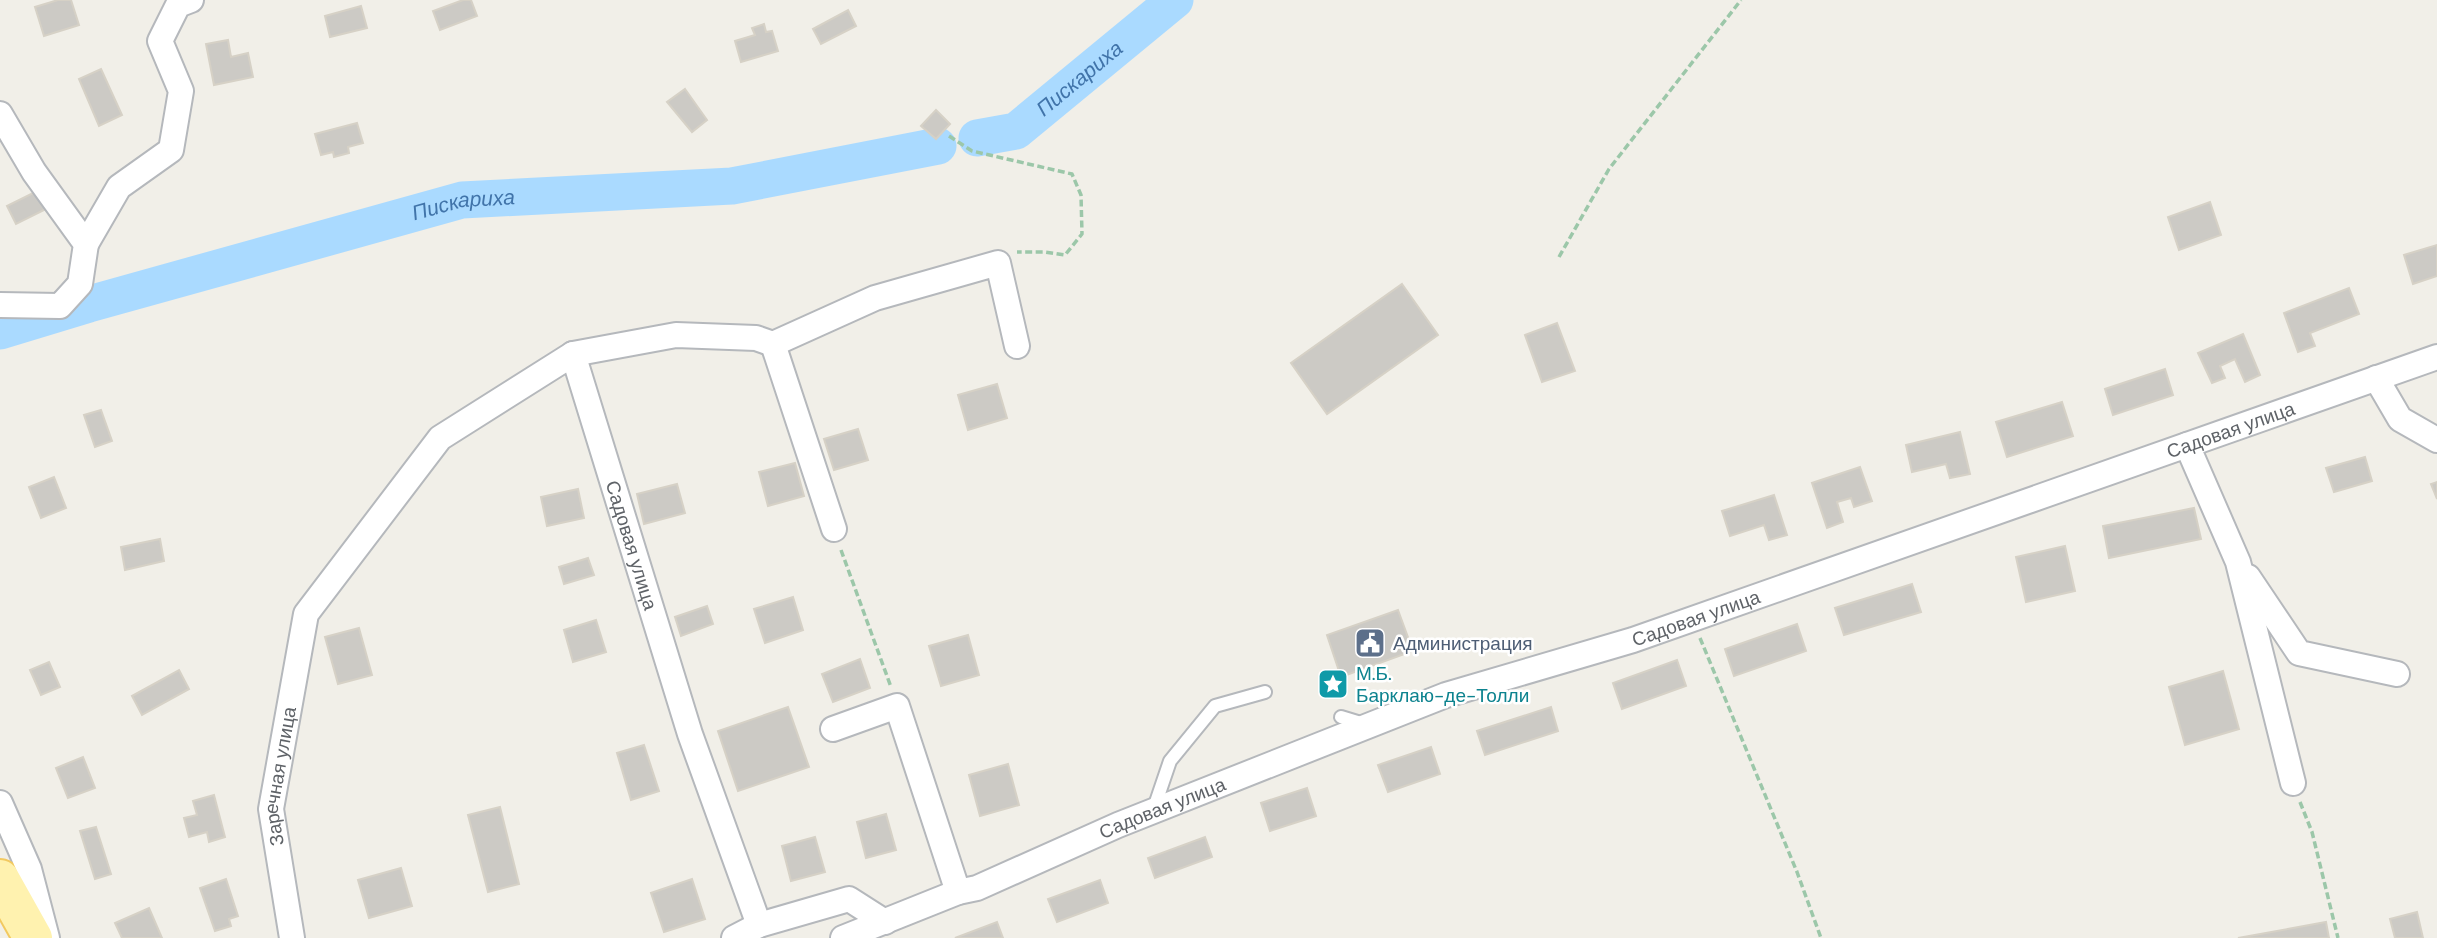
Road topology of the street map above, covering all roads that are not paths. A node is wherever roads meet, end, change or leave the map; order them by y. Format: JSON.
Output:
{"nodes":[{"id":1,"x":191,"y":0,"type":"edge"},
{"id":2,"x":0,"y":114,"type":"edge"},
{"id":3,"x":86,"y":244,"type":"junction"},
{"id":4,"x":0,"y":305,"type":"edge"},
{"id":5,"x":773,"y":344,"type":"junction"},
{"id":6,"x":1017,"y":346,"type":"dead end"},
{"id":7,"x":573,"y":354,"type":"junction"},
{"id":8,"x":2437,"y":357,"type":"edge"},
{"id":9,"x":2376,"y":378,"type":"junction"},
{"id":10,"x":2437,"y":440,"type":"edge"},
{"id":11,"x":2187,"y":445,"type":"junction"},
{"id":12,"x":834,"y":529,"type":"road end"},
{"id":13,"x":2238,"y":562,"type":"junction"},
{"id":14,"x":2397,"y":674,"type":"dead end"},
{"id":15,"x":1265,"y":692,"type":"dead end"},
{"id":16,"x":1341,"y":717,"type":"dead end"},
{"id":17,"x":1369,"y":725,"type":"junction"},
{"id":18,"x":833,"y":729,"type":"dead end"},
{"id":19,"x":2293,"y":783,"type":"road end"},
{"id":20,"x":0,"y":803,"type":"edge"},
{"id":21,"x":1153,"y":811,"type":"junction"},
{"id":22,"x":0,"y":879,"type":"edge"},
{"id":23,"x":958,"y":892,"type":"junction"},
{"id":24,"x":886,"y":922,"type":"junction"},
{"id":25,"x":759,"y":925,"type":"junction"},
{"id":26,"x":33,"y":938,"type":"edge"},
{"id":27,"x":47,"y":938,"type":"edge"},
{"id":28,"x":292,"y":938,"type":"edge"},
{"id":29,"x":734,"y":938,"type":"edge"},
{"id":30,"x":843,"y":938,"type":"edge"}],
"edges":[{"from":1,"to":3,"type":"street"},
{"from":2,"to":3,"type":"street"},
{"from":3,"to":4,"type":"street"},
{"from":5,"to":6,"type":"street"},
{"from":5,"to":7,"type":"street"},
{"from":5,"to":12,"type":"street"},
{"from":7,"to":25,"type":"street","name":"Садовая улица"},
{"from":7,"to":28,"type":"street","name":"Заречная улица"},
{"from":8,"to":9,"type":"street","name":"Садовая улица"},
{"from":9,"to":10,"type":"street"},
{"from":9,"to":11,"type":"street","name":"Садовая улица"},
{"from":11,"to":13,"type":"street"},
{"from":11,"to":17,"type":"street","name":"Садовая улица"},
{"from":13,"to":14,"type":"street"},
{"from":13,"to":19,"type":"street"},
{"from":15,"to":21,"type":"lane"},
{"from":16,"to":17,"type":"lane"},
{"from":17,"to":21,"type":"street","name":"Садовая улица"},
{"from":18,"to":23,"type":"street"},
{"from":20,"to":27,"type":"street"},
{"from":21,"to":23,"type":"street","name":"Садовая улица"},
{"from":22,"to":26,"type":"main road"},
{"from":23,"to":24,"type":"street","name":"Садовая улица"},
{"from":24,"to":25,"type":"street"},
{"from":24,"to":30,"type":"street","name":"Садовая улица"},
{"from":25,"to":29,"type":"street"}]}
